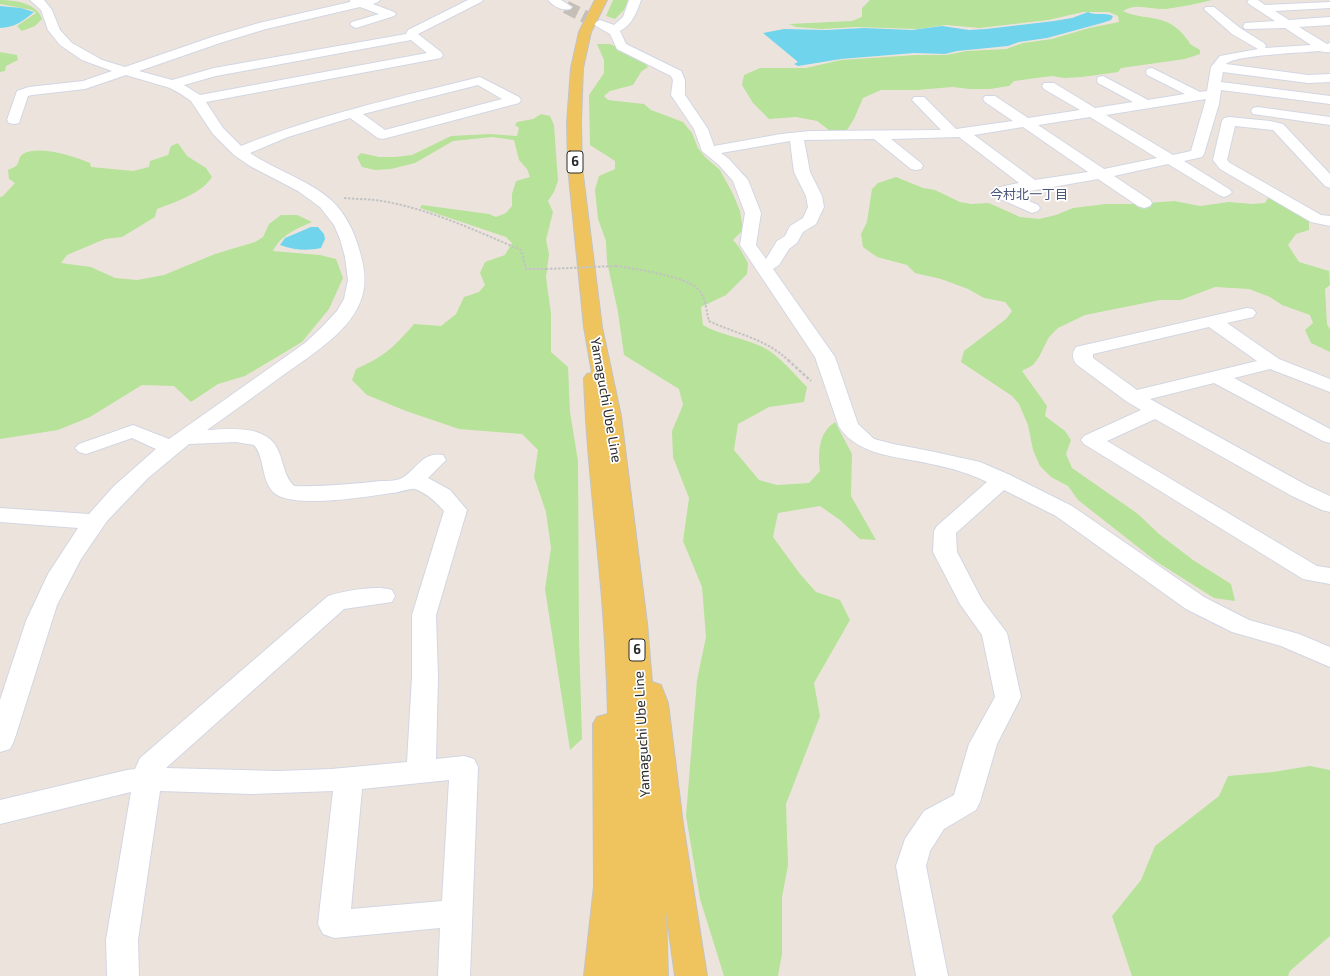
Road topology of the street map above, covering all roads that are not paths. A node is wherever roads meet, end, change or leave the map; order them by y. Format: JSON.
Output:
{"nodes":[{"id":1,"x":36,"y":0,"type":"edge"},
{"id":2,"x":374,"y":0,"type":"edge"},
{"id":3,"x":477,"y":0,"type":"edge"},
{"id":4,"x":554,"y":0,"type":"edge"},
{"id":5,"x":600,"y":0,"type":"edge"},
{"id":6,"x":635,"y":0,"type":"edge"},
{"id":7,"x":356,"y":2,"type":"edge"},
{"id":8,"x":1330,"y":5,"type":"edge"},
{"id":9,"x":566,"y":7,"type":"tunnel mouth"},
{"id":10,"x":1210,"y":9,"type":"dead end"},
{"id":11,"x":1330,"y":21,"type":"edge"},
{"id":12,"x":356,"y":24,"type":"dead end"},
{"id":13,"x":600,"y":24,"type":"tunnel mouth"},
{"id":14,"x":1287,"y":24,"type":"junction"},
{"id":15,"x":1249,"y":26,"type":"dead end"},
{"id":16,"x":614,"y":30,"type":"junction"},
{"id":17,"x":413,"y":36,"type":"junction"},
{"id":18,"x":1328,"y":48,"type":"edge"},
{"id":19,"x":1270,"y":51,"type":"junction"},
{"id":20,"x":242,"y":67,"type":"junction"},
{"id":21,"x":1217,"y":67,"type":"junction"},
{"id":22,"x":124,"y":72,"type":"junction"},
{"id":23,"x":1152,"y":72,"type":"dead end"},
{"id":24,"x":1330,"y":78,"type":"edge"},
{"id":25,"x":1103,"y":80,"type":"dead end"},
{"id":26,"x":172,"y":84,"type":"junction"},
{"id":27,"x":1049,"y":86,"type":"dead end"},
{"id":28,"x":259,"y":87,"type":"junction"},
{"id":29,"x":1213,"y":94,"type":"junction"},
{"id":30,"x":1198,"y":96,"type":"junction"},
{"id":31,"x":990,"y":99,"type":"dead end"},
{"id":32,"x":197,"y":100,"type":"junction"},
{"id":33,"x":919,"y":100,"type":"dead end"},
{"id":34,"x":1330,"y":100,"type":"edge"},
{"id":35,"x":1146,"y":104,"type":"junction"},
{"id":36,"x":1228,"y":106,"type":"dead end"},
{"id":37,"x":1244,"y":109,"type":"dead end"},
{"id":38,"x":13,"y":112,"type":"dead end"},
{"id":39,"x":1092,"y":112,"type":"junction"},
{"id":40,"x":352,"y":113,"type":"junction"},
{"id":41,"x":1330,"y":120,"type":"edge"},
{"id":42,"x":1025,"y":122,"type":"junction"},
{"id":43,"x":957,"y":134,"type":"junction"},
{"id":44,"x":879,"y":136,"type":"junction"},
{"id":45,"x":796,"y":137,"type":"junction"},
{"id":46,"x":709,"y":151,"type":"junction"},
{"id":47,"x":239,"y":152,"type":"junction"},
{"id":48,"x":1170,"y":159,"type":"junction"},
{"id":49,"x":916,"y":166,"type":"dead end"},
{"id":50,"x":1101,"y":174,"type":"junction"},
{"id":51,"x":1330,"y":183,"type":"edge"},
{"id":52,"x":1033,"y":186,"type":"junction"},
{"id":53,"x":1224,"y":192,"type":"dead end"},
{"id":54,"x":1144,"y":202,"type":"dead end"},
{"id":55,"x":1032,"y":208,"type":"dead end"},
{"id":56,"x":1330,"y":221,"type":"edge"},
{"id":57,"x":762,"y":267,"type":"junction"},
{"id":58,"x":1247,"y":313,"type":"dead end"},
{"id":59,"x":1212,"y":321,"type":"junction"},
{"id":60,"x":593,"y":327,"type":"junction"},
{"id":61,"x":1272,"y":363,"type":"junction"},
{"id":62,"x":1217,"y":377,"type":"junction"},
{"id":63,"x":1330,"y":386,"type":"edge"},
{"id":64,"x":1132,"y":397,"type":"junction"},
{"id":65,"x":1156,"y":411,"type":"junction"},
{"id":66,"x":1330,"y":437,"type":"edge"},
{"id":67,"x":179,"y":443,"type":"junction"},
{"id":68,"x":86,"y":448,"type":"dead end"},
{"id":69,"x":435,"y":460,"type":"dead end"},
{"id":70,"x":413,"y":479,"type":"junction"},
{"id":71,"x":1002,"y":480,"type":"junction"},
{"id":72,"x":1330,"y":505,"type":"edge"},
{"id":73,"x":0,"y":515,"type":"edge"},
{"id":74,"x":95,"y":522,"type":"junction"},
{"id":75,"x":611,"y":559,"type":"junction"},
{"id":76,"x":1330,"y":576,"type":"edge"},
{"id":77,"x":383,"y":596,"type":"dead end"},
{"id":78,"x":635,"y":623,"type":"junction"},
{"id":79,"x":1330,"y":658,"type":"edge"},
{"id":80,"x":0,"y":741,"type":"edge"},
{"id":81,"x":422,"y":772,"type":"junction"},
{"id":82,"x":147,"y":779,"type":"junction"},
{"id":83,"x":350,"y":780,"type":"junction"},
{"id":84,"x":0,"y":812,"type":"edge"},
{"id":85,"x":458,"y":912,"type":"junction"},
{"id":86,"x":123,"y":976,"type":"edge"},
{"id":87,"x":454,"y":976,"type":"edge"},
{"id":88,"x":600,"y":976,"type":"edge"},
{"id":89,"x":626,"y":976,"type":"edge"},
{"id":90,"x":652,"y":976,"type":"edge"},
{"id":91,"x":691,"y":976,"type":"edge"},
{"id":92,"x":932,"y":976,"type":"edge"}],
"edges":[{"from":1,"to":22,"type":"street"},
{"from":2,"to":7,"type":"street"},
{"from":3,"to":17,"type":"street"},
{"from":4,"to":9,"type":"street"},
{"from":5,"to":60,"type":"main road","name":"Yamaguchi Ube Line","number":"6"},
{"from":6,"to":16,"type":"street"},
{"from":7,"to":12,"type":"street"},
{"from":7,"to":22,"type":"street"},
{"from":8,"to":14,"type":"street"},
{"from":10,"to":19,"type":"street"},
{"from":11,"to":14,"type":"street"},
{"from":13,"to":16,"type":"street"},
{"from":14,"to":15,"type":"street"},
{"from":14,"to":18,"type":"street"},
{"from":16,"to":46,"type":"street"},
{"from":17,"to":20,"type":"street"},
{"from":17,"to":28,"type":"street"},
{"from":18,"to":19,"type":"street"},
{"from":19,"to":21,"type":"street"},
{"from":20,"to":26,"type":"street"},
{"from":20,"to":28,"type":"street"},
{"from":21,"to":24,"type":"street"},
{"from":21,"to":29,"type":"street"},
{"from":22,"to":26,"type":"street"},
{"from":22,"to":38,"type":"street"},
{"from":23,"to":30,"type":"street"},
{"from":25,"to":35,"type":"street"},
{"from":26,"to":32,"type":"street"},
{"from":27,"to":39,"type":"street"},
{"from":28,"to":32,"type":"street"},
{"from":29,"to":30,"type":"street"},
{"from":29,"to":34,"type":"street"},
{"from":29,"to":36,"type":"street"},
{"from":29,"to":48,"type":"street"},
{"from":30,"to":35,"type":"street"},
{"from":31,"to":42,"type":"street"},
{"from":32,"to":47,"type":"street"},
{"from":33,"to":43,"type":"street"},
{"from":35,"to":39,"type":"street"},
{"from":37,"to":41,"type":"street"},
{"from":39,"to":42,"type":"street"},
{"from":39,"to":48,"type":"street"},
{"from":40,"to":40,"type":"street"},
{"from":40,"to":47,"type":"street"},
{"from":42,"to":43,"type":"street"},
{"from":42,"to":50,"type":"street"},
{"from":43,"to":44,"type":"street"},
{"from":43,"to":52,"type":"street"},
{"from":44,"to":45,"type":"street"},
{"from":44,"to":49,"type":"street"},
{"from":45,"to":46,"type":"street"},
{"from":45,"to":57,"type":"street"},
{"from":46,"to":57,"type":"street"},
{"from":47,"to":67,"type":"street"},
{"from":48,"to":50,"type":"street"},
{"from":48,"to":53,"type":"street"},
{"from":50,"to":52,"type":"street"},
{"from":50,"to":54,"type":"street"},
{"from":51,"to":56,"type":"street"},
{"from":52,"to":55,"type":"street"},
{"from":57,"to":71,"type":"street"},
{"from":58,"to":59,"type":"street"},
{"from":59,"to":61,"type":"street"},
{"from":59,"to":64,"type":"street"},
{"from":60,"to":75,"type":"main road","name":"Yamaguchi Ube Line","number":"6"},
{"from":60,"to":78,"type":"main road","name":"Yamaguchi Ube Line","number":"6"},
{"from":61,"to":62,"type":"street"},
{"from":61,"to":63,"type":"street"},
{"from":62,"to":64,"type":"street"},
{"from":62,"to":66,"type":"street"},
{"from":64,"to":65,"type":"street"},
{"from":65,"to":72,"type":"street"},
{"from":65,"to":76,"type":"street"},
{"from":67,"to":68,"type":"street"},
{"from":67,"to":70,"type":"street"},
{"from":67,"to":74,"type":"street"},
{"from":69,"to":70,"type":"street"},
{"from":70,"to":81,"type":"street"},
{"from":71,"to":79,"type":"street"},
{"from":71,"to":92,"type":"street"},
{"from":73,"to":74,"type":"street"},
{"from":74,"to":80,"type":"street"},
{"from":75,"to":88,"type":"main road"},
{"from":75,"to":89,"type":"main road","name":"Yamaguchi Ube Line","number":"6"},
{"from":77,"to":82,"type":"street"},
{"from":78,"to":90,"type":"main road","name":"Yamaguchi Ube Line","number":"6"},
{"from":78,"to":91,"type":"main road"},
{"from":81,"to":83,"type":"street"},
{"from":81,"to":85,"type":"street"},
{"from":82,"to":83,"type":"street"},
{"from":82,"to":84,"type":"street"},
{"from":82,"to":86,"type":"street"},
{"from":83,"to":85,"type":"street"},
{"from":85,"to":87,"type":"street"}]}
